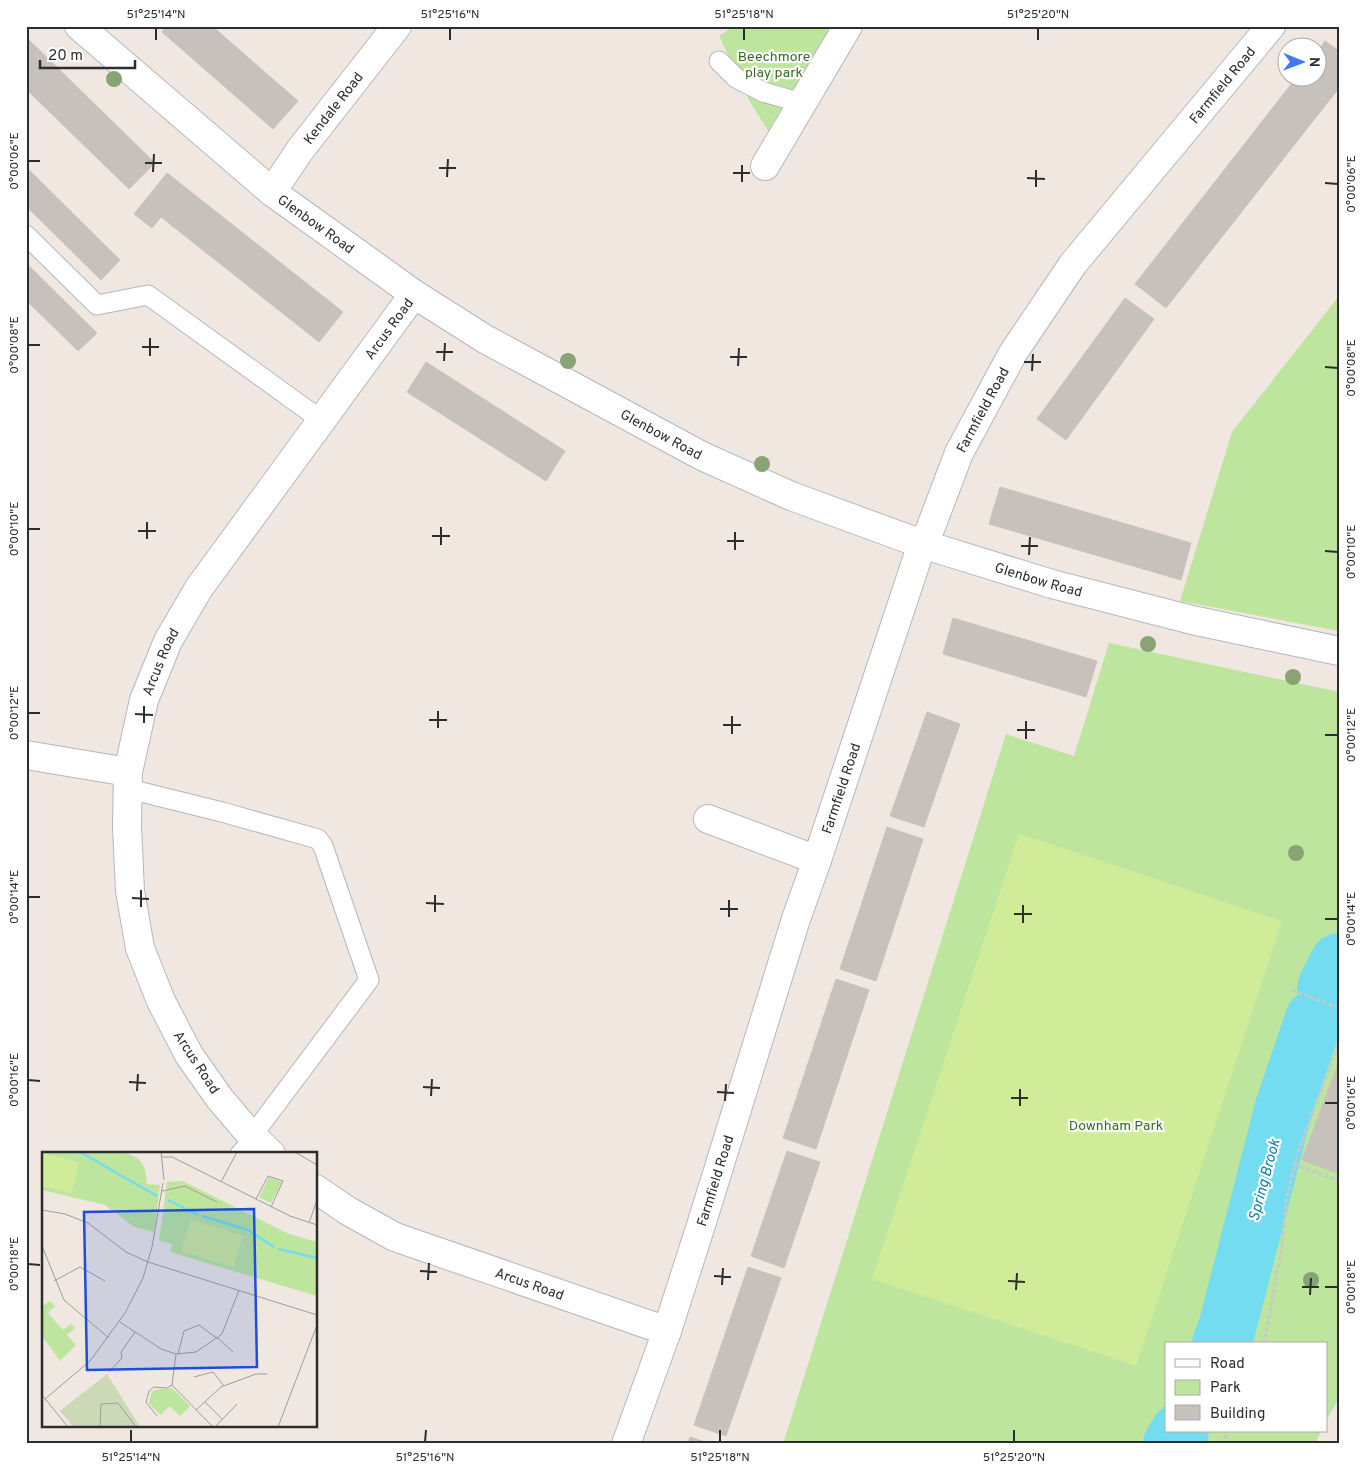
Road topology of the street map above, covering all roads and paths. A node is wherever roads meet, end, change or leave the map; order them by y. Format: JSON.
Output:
{"nodes":[{"id":1,"x":79,"y":26,"type":"edge"},
{"id":2,"x":397,"y":26,"type":"edge"},
{"id":3,"x":848,"y":26,"type":"edge"},
{"id":4,"x":1271,"y":26,"type":"edge"},
{"id":5,"x":720,"y":61,"type":"dead end"},
{"id":6,"x":802,"y":103,"type":"junction"},
{"id":7,"x":765,"y":166,"type":"dead end"},
{"id":8,"x":272,"y":192,"type":"junction"},
{"id":9,"x":26,"y":235,"type":"edge"},
{"id":10,"x":414,"y":294,"type":"junction"},
{"id":11,"x":321,"y":420,"type":"junction"},
{"id":12,"x":922,"y":544,"type":"junction"},
{"id":13,"x":1339,"y":651,"type":"edge"},
{"id":14,"x":26,"y":755,"type":"edge"},
{"id":15,"x":128,"y":781,"type":"junction"},
{"id":16,"x":708,"y":819,"type":"dead end"},
{"id":17,"x":817,"y":860,"type":"junction"},
{"id":18,"x":1292,"y":990,"type":"dead end"},
{"id":19,"x":1339,"y":1008,"type":"edge"},
{"id":20,"x":1339,"y":1043,"type":"edge"},
{"id":21,"x":254,"y":1146,"type":"edge"},
{"id":22,"x":1294,"y":1164,"type":"junction"},
{"id":23,"x":1339,"y":1181,"type":"edge"},
{"id":24,"x":318,"y":1191,"type":"edge"},
{"id":25,"x":667,"y":1331,"type":"junction"},
{"id":26,"x":1264,"y":1342,"type":"edge"},
{"id":27,"x":1228,"y":1432,"type":"edge"},
{"id":28,"x":626,"y":1444,"type":"edge"},
{"id":29,"x":1221,"y":1444,"type":"edge"}],
"edges":[{"from":1,"to":8,"type":"street","name":"Glenbow Road"},
{"from":2,"to":8,"type":"street","name":"Kendale Road"},
{"from":3,"to":6,"type":"street"},
{"from":4,"to":12,"type":"street","name":"Farmfield Road"},
{"from":5,"to":6,"type":"lane"},
{"from":6,"to":7,"type":"street"},
{"from":8,"to":10,"type":"street","name":"Glenbow Road"},
{"from":9,"to":11,"type":"lane"},
{"from":10,"to":11,"type":"street","name":"Arcus Road"},
{"from":10,"to":12,"type":"street","name":"Glenbow Road"},
{"from":11,"to":15,"type":"street","name":"Arcus Road"},
{"from":12,"to":13,"type":"street","name":"Glenbow Road"},
{"from":12,"to":17,"type":"street","name":"Farmfield Road"},
{"from":14,"to":15,"type":"street"},
{"from":15,"to":21,"type":"street","name":"Arcus Road"},
{"from":15,"to":21,"type":"lane"},
{"from":16,"to":17,"type":"street"},
{"from":17,"to":25,"type":"street","name":"Farmfield Road"},
{"from":18,"to":19,"type":"path"},
{"from":20,"to":22,"type":"path"},
{"from":22,"to":23,"type":"path"},
{"from":22,"to":26,"type":"path"},
{"from":24,"to":25,"type":"street","name":"Arcus Road"},
{"from":25,"to":28,"type":"street","name":"Farmfield Road"},
{"from":27,"to":29,"type":"path"}]}
